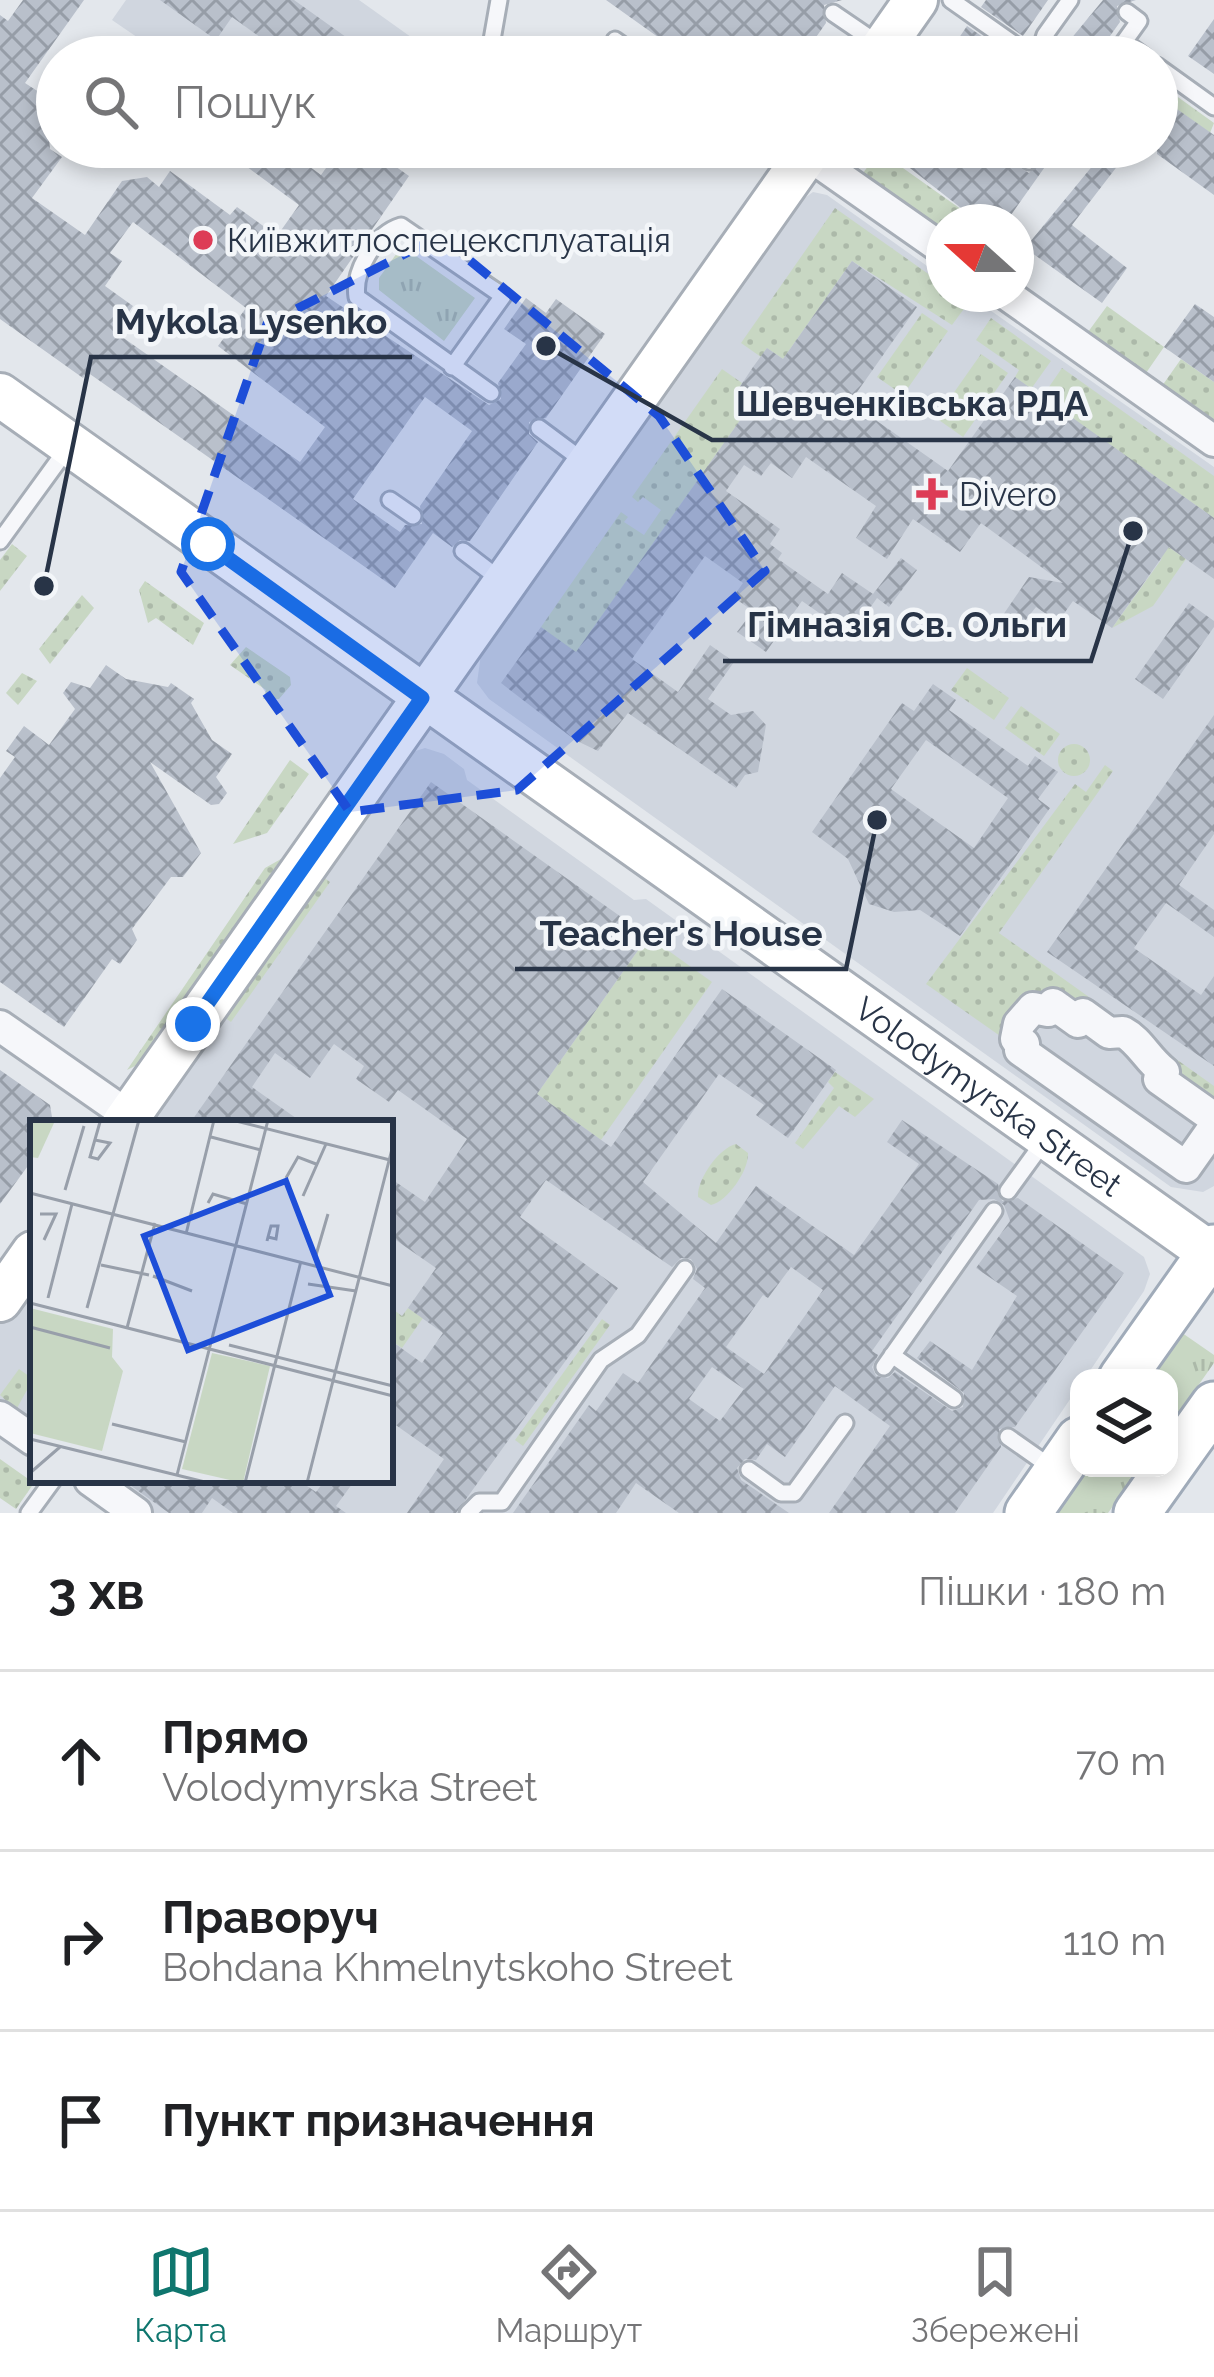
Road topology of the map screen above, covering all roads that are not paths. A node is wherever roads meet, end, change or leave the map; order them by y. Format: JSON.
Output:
{"nodes":[{"id":1,"x":499,"y":0,"type":"edge"},
{"id":2,"x":916,"y":0,"type":"edge"},
{"id":3,"x":951,"y":0,"type":"edge"},
{"id":4,"x":1070,"y":0,"type":"edge"},
{"id":5,"x":833,"y":13,"type":"dead end"},
{"id":6,"x":1127,"y":13,"type":"dead end"},
{"id":7,"x":493,"y":36,"type":"edge"},
{"id":8,"x":860,"y":36,"type":"edge"},
{"id":9,"x":890,"y":36,"type":"edge"},
{"id":10,"x":1004,"y":36,"type":"edge"},
{"id":11,"x":1045,"y":36,"type":"edge"},
{"id":12,"x":1128,"y":36,"type":"edge"},
{"id":13,"x":1178,"y":81,"type":"edge"},
{"id":14,"x":1214,"y":107,"type":"edge"},
{"id":15,"x":792,"y":168,"type":"edge"},
{"id":16,"x":828,"y":168,"type":"edge"},
{"id":17,"x":926,"y":237,"type":"edge"},
{"id":18,"x":1031,"y":312,"type":"edge"},
{"id":19,"x":452,"y":367,"type":"junction"},
{"id":20,"x":491,"y":393,"type":"dead end"},
{"id":21,"x":0,"y":395,"type":"edge"},
{"id":22,"x":539,"y":428,"type":"dead end"},
{"id":23,"x":1214,"y":441,"type":"edge"},
{"id":24,"x":70,"y":445,"type":"junction"},
{"id":25,"x":588,"y":464,"type":"junction"},
{"id":26,"x":390,"y":500,"type":"dead end"},
{"id":27,"x":413,"y":516,"type":"dead end"},
{"id":28,"x":0,"y":541,"type":"edge"},
{"id":29,"x":463,"y":551,"type":"dead end"},
{"id":30,"x":504,"y":582,"type":"junction"},
{"id":31,"x":422,"y":698,"type":"junction"},
{"id":32,"x":0,"y":1026,"type":"edge"},
{"id":33,"x":126,"y":1119,"type":"edge"},
{"id":34,"x":1214,"y":1122,"type":"edge"},
{"id":35,"x":1046,"y":1138,"type":"junction"},
{"id":36,"x":1008,"y":1191,"type":"dead end"},
{"id":37,"x":994,"y":1210,"type":"dead end"},
{"id":38,"x":1213,"y":1252,"type":"edge"},
{"id":39,"x":30,"y":1256,"type":"edge"},
{"id":40,"x":685,"y":1269,"type":"dead end"},
{"id":41,"x":0,"y":1300,"type":"edge"},
{"id":42,"x":1128,"y":1369,"type":"edge"},
{"id":43,"x":954,"y":1399,"type":"dead end"},
{"id":44,"x":1214,"y":1405,"type":"edge"},
{"id":45,"x":0,"y":1417,"type":"edge"},
{"id":46,"x":844,"y":1423,"type":"dead end"},
{"id":47,"x":1008,"y":1437,"type":"dead end"},
{"id":48,"x":30,"y":1438,"type":"edge"},
{"id":49,"x":1178,"y":1455,"type":"edge"},
{"id":50,"x":1068,"y":1456,"type":"edge"},
{"id":51,"x":748,"y":1470,"type":"dead end"},
{"id":52,"x":1163,"y":1477,"type":"edge"},
{"id":53,"x":50,"y":1483,"type":"edge"},
{"id":54,"x":94,"y":1483,"type":"edge"},
{"id":55,"x":29,"y":1513,"type":"edge"},
{"id":56,"x":136,"y":1513,"type":"edge"},
{"id":57,"x":468,"y":1513,"type":"edge"},
{"id":58,"x":1028,"y":1513,"type":"edge"},
{"id":59,"x":1137,"y":1513,"type":"edge"}],
"edges":[{"from":1,"to":7,"type":"lane"},
{"from":2,"to":9,"type":"main road"},
{"from":3,"to":10,"type":"lane"},
{"from":4,"to":11,"type":"lane"},
{"from":5,"to":8,"type":"lane"},
{"from":6,"to":12,"type":"lane"},
{"from":13,"to":14,"type":"lane"},
{"from":15,"to":25,"type":"main road"},
{"from":16,"to":17,"type":"street"},
{"from":18,"to":23,"type":"street"},
{"from":19,"to":19,"type":"lane"},
{"from":19,"to":20,"type":"lane"},
{"from":21,"to":24,"type":"main road","name":"Volodymyrska Street"},
{"from":22,"to":25,"type":"lane"},
{"from":24,"to":28,"type":"lane"},
{"from":24,"to":31,"type":"main road","name":"Volodymyrska Street"},
{"from":25,"to":30,"type":"main road"},
{"from":26,"to":27,"type":"lane"},
{"from":29,"to":30,"type":"lane"},
{"from":30,"to":31,"type":"main road"},
{"from":31,"to":33,"type":"main road"},
{"from":31,"to":35,"type":"main road","name":"Volodymyrska Street"},
{"from":32,"to":33,"type":"street"},
{"from":34,"to":34,"type":"street"},
{"from":35,"to":36,"type":"lane"},
{"from":35,"to":38,"type":"main road","name":"Volodymyrska Street"},
{"from":37,"to":43,"type":"lane"},
{"from":38,"to":42,"type":"main road"},
{"from":39,"to":41,"type":"main road"},
{"from":40,"to":57,"type":"lane"},
{"from":44,"to":49,"type":"main road"},
{"from":45,"to":48,"type":"street"},
{"from":46,"to":51,"type":"lane"},
{"from":47,"to":50,"type":"lane"},
{"from":50,"to":58,"type":"main road"},
{"from":52,"to":59,"type":"main road"},
{"from":53,"to":55,"type":"lane"},
{"from":54,"to":56,"type":"street"}]}
